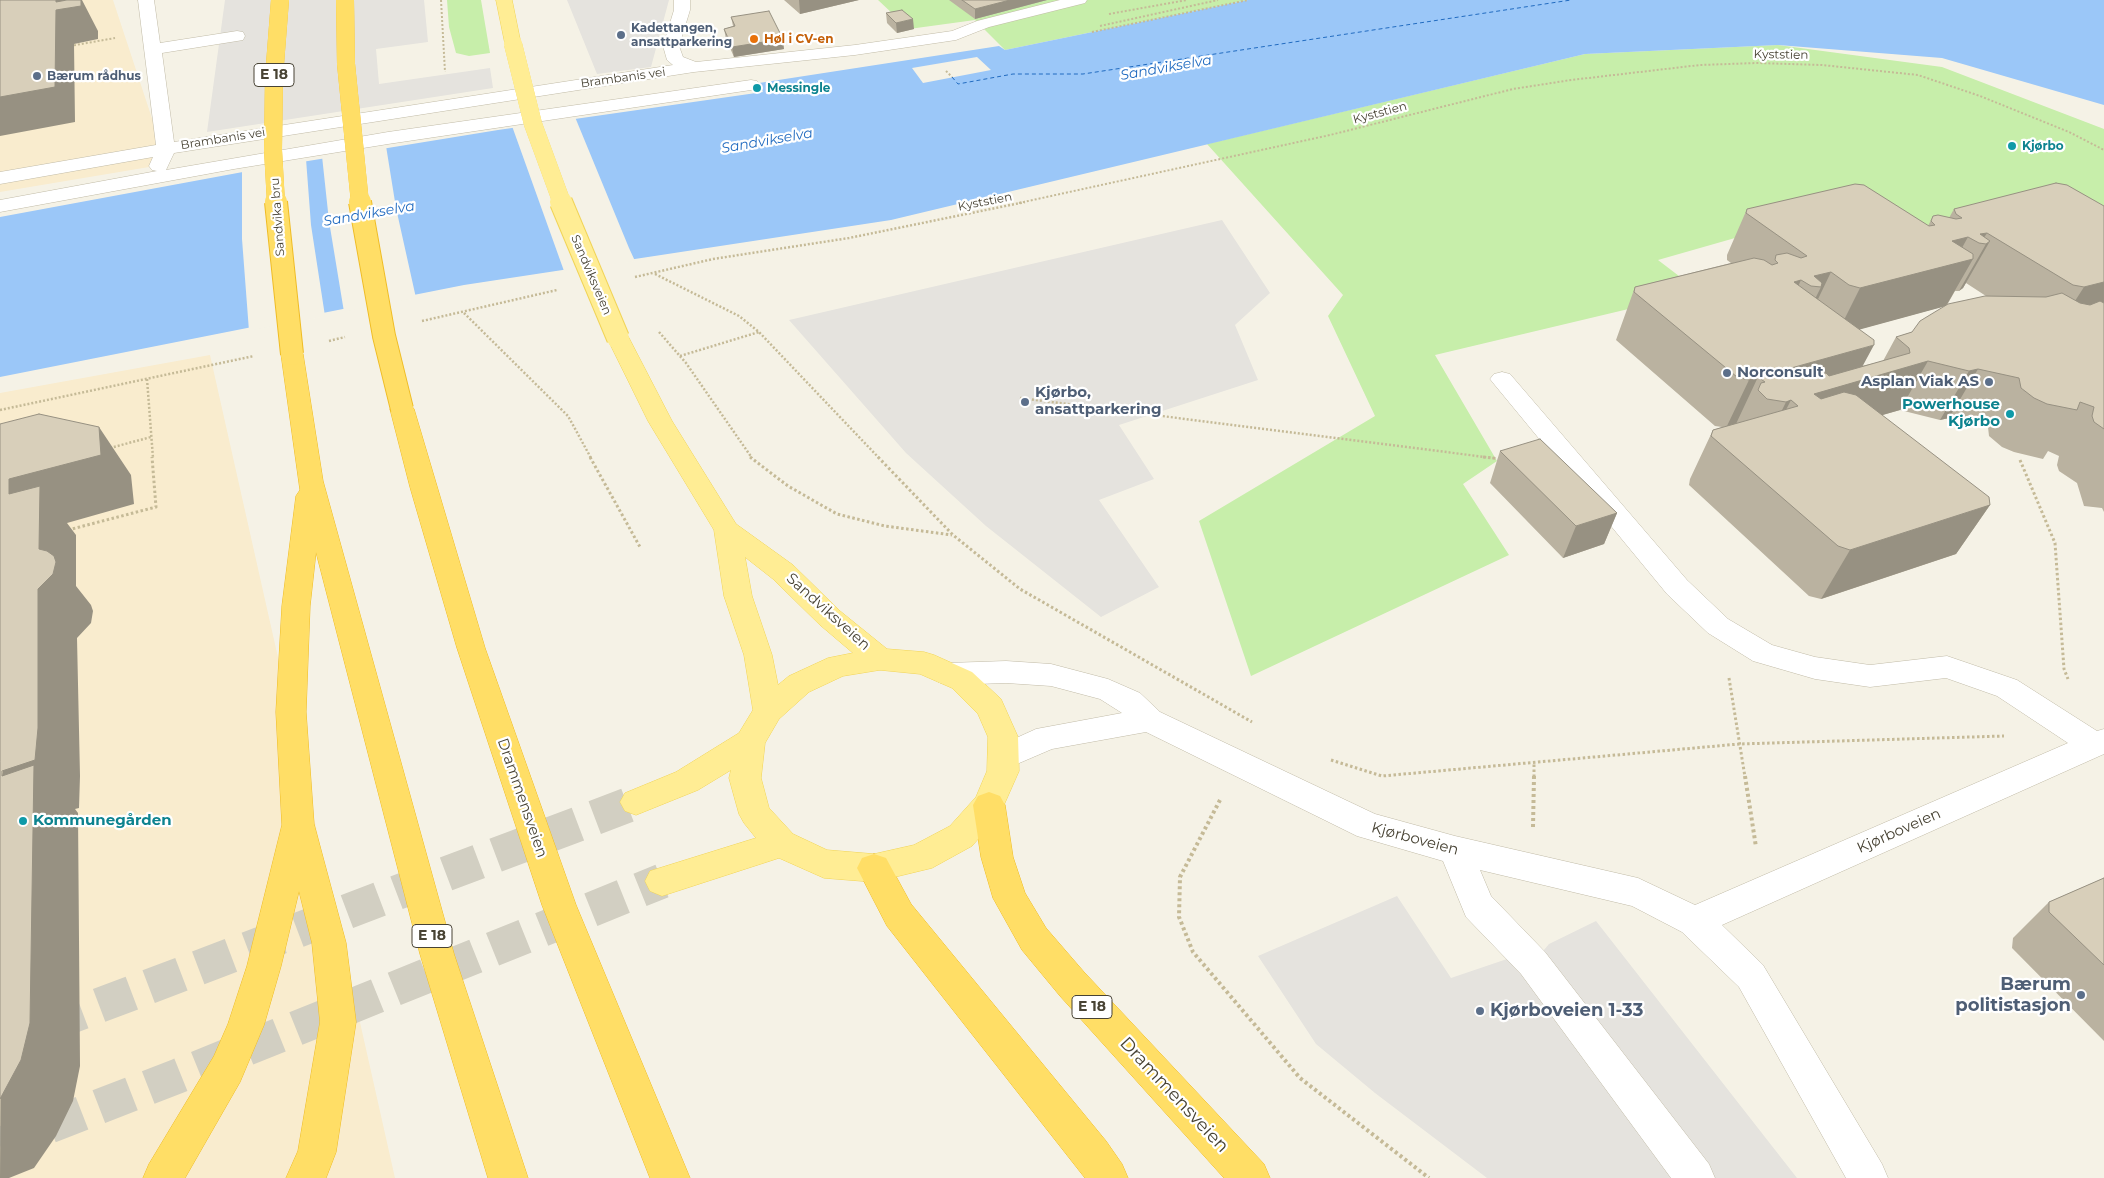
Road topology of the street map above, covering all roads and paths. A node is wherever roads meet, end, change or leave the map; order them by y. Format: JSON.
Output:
{"nodes":[{"id":1,"x":146,"y":0,"type":"edge"},
{"id":2,"x":280,"y":0,"type":"edge"},
{"id":3,"x":345,"y":0,"type":"edge"},
{"id":4,"x":441,"y":0,"type":"edge"},
{"id":5,"x":504,"y":0,"type":"edge"},
{"id":6,"x":682,"y":0,"type":"edge"},
{"id":7,"x":1079,"y":0,"type":"edge"},
{"id":8,"x":1248,"y":0,"type":"edge"},
{"id":9,"x":150,"y":31,"type":"junction"},
{"id":10,"x":1086,"y":33,"type":"dead end"},
{"id":11,"x":237,"y":36,"type":"dead end"},
{"id":12,"x":64,"y":48,"type":"edge"},
{"id":13,"x":154,"y":49,"type":"junction"},
{"id":14,"x":694,"y":67,"type":"junction"},
{"id":15,"x":751,"y":84,"type":"dead end"},
{"id":16,"x":447,"y":104,"type":"junction"},
{"id":17,"x":166,"y":149,"type":"junction"},
{"id":18,"x":2104,"y":150,"type":"edge"},
{"id":19,"x":0,"y":178,"type":"edge"},
{"id":20,"x":154,"y":178,"type":"junction"},
{"id":21,"x":0,"y":206,"type":"edge"},
{"id":22,"x":464,"y":312,"type":"dead end"},
{"id":23,"x":656,"y":328,"type":"dead end"},
{"id":24,"x":759,"y":332,"type":"junction"},
{"id":25,"x":680,"y":356,"type":"junction"},
{"id":26,"x":147,"y":379,"type":"dead end"},
{"id":27,"x":1502,"y":379,"type":"dead end"},
{"id":28,"x":1020,"y":398,"type":"dead end"},
{"id":29,"x":151,"y":437,"type":"junction"},
{"id":30,"x":1558,"y":446,"type":"junction"},
{"id":31,"x":104,"y":449,"type":"dead end"},
{"id":32,"x":2020,"y":460,"type":"dead end"},
{"id":33,"x":310,"y":481,"type":"junction"},
{"id":34,"x":727,"y":530,"type":"junction"},
{"id":35,"x":63,"y":532,"type":"dead end"},
{"id":36,"x":953,"y":535,"type":"junction"},
{"id":37,"x":640,"y":547,"type":"dead end"},
{"id":38,"x":1732,"y":634,"type":"junction"},
{"id":39,"x":880,"y":659,"type":"junction"},
{"id":40,"x":948,"y":674,"type":"junction"},
{"id":41,"x":768,"y":711,"type":"junction"},
{"id":42,"x":1149,"y":720,"type":"junction"},
{"id":43,"x":2011,"y":737,"type":"dead end"},
{"id":44,"x":750,"y":742,"type":"junction"},
{"id":45,"x":2099,"y":743,"type":"edge"},
{"id":46,"x":1739,"y":744,"type":"junction"},
{"id":47,"x":1322,"y":757,"type":"dead end"},
{"id":48,"x":1003,"y":758,"type":"junction"},
{"id":49,"x":1239,"y":763,"type":"junction"},
{"id":50,"x":636,"y":802,"type":"tunnel mouth"},
{"id":51,"x":989,"y":805,"type":"junction"},
{"id":52,"x":298,"y":824,"type":"junction"},
{"id":53,"x":781,"y":844,"type":"junction"},
{"id":54,"x":1455,"y":850,"type":"junction"},
{"id":55,"x":874,"y":868,"type":"junction"},
{"id":56,"x":662,"y":881,"type":"tunnel mouth"},
{"id":57,"x":1774,"y":886,"type":"junction"},
{"id":58,"x":1694,"y":921,"type":"junction"},
{"id":59,"x":164,"y":1178,"type":"edge"},
{"id":60,"x":306,"y":1178,"type":"edge"},
{"id":61,"x":508,"y":1178,"type":"edge"},
{"id":62,"x":670,"y":1178,"type":"edge"},
{"id":63,"x":1108,"y":1178,"type":"edge"},
{"id":64,"x":1250,"y":1178,"type":"edge"},
{"id":65,"x":1429,"y":1178,"type":"edge"},
{"id":66,"x":1695,"y":1178,"type":"edge"},
{"id":67,"x":1868,"y":1178,"type":"edge"}],
"edges":[{"from":1,"to":9,"type":"street","name":"Brambanis vei"},
{"from":2,"to":33,"type":"highway","name":"Sandvika bru","number":"E 18","bridge":true},
{"from":3,"to":62,"type":"highway","name":"Drammensveien","bridge":true},
{"from":4,"to":16,"type":"path"},
{"from":5,"to":34,"type":"main road","name":"Sandviksveien","bridge":true},
{"from":6,"to":14,"type":"street"},
{"from":7,"to":14,"type":"street","name":"Brambanis vei"},
{"from":8,"to":10,"type":"path"},
{"from":9,"to":12,"type":"path"},
{"from":9,"to":13,"type":"street","name":"Brambanis vei"},
{"from":11,"to":13,"type":"street"},
{"from":13,"to":17,"type":"street","name":"Brambanis vei"},
{"from":14,"to":16,"type":"street","name":"Brambanis vei"},
{"from":15,"to":20,"type":"street"},
{"from":16,"to":17,"type":"street","name":"Brambanis vei"},
{"from":17,"to":19,"type":"street","name":"Brambanis vei"},
{"from":17,"to":20,"type":"street"},
{"from":18,"to":24,"type":"path","name":"Kyststien"},
{"from":20,"to":21,"type":"street"},
{"from":22,"to":37,"type":"path"},
{"from":23,"to":25,"type":"path"},
{"from":24,"to":25,"type":"path"},
{"from":24,"to":36,"type":"path"},
{"from":25,"to":36,"type":"path"},
{"from":26,"to":29,"type":"path"},
{"from":27,"to":30,"type":"street"},
{"from":28,"to":30,"type":"path"},
{"from":29,"to":31,"type":"path"},
{"from":29,"to":35,"type":"path"},
{"from":30,"to":38,"type":"street"},
{"from":32,"to":45,"type":"path"},
{"from":33,"to":52,"type":"highway","number":"E 18"},
{"from":33,"to":61,"type":"highway","number":"E 18"},
{"from":34,"to":39,"type":"main road","name":"Sandviksveien"},
{"from":34,"to":41,"type":"main road","name":"Sandviksveien"},
{"from":36,"to":49,"type":"path"},
{"from":38,"to":45,"type":"street"},
{"from":38,"to":46,"type":"path"},
{"from":39,"to":40,"type":"main road"},
{"from":39,"to":41,"type":"main road"},
{"from":40,"to":42,"type":"street","name":"Kjørboveien"},
{"from":40,"to":48,"type":"main road"},
{"from":41,"to":44,"type":"main road"},
{"from":42,"to":48,"type":"street"},
{"from":42,"to":49,"type":"street","name":"Kjørboveien"},
{"from":43,"to":46,"type":"path"},
{"from":44,"to":50,"type":"main road"},
{"from":44,"to":53,"type":"main road"},
{"from":45,"to":57,"type":"street","name":"Kjørboveien"},
{"from":46,"to":47,"type":"path"},
{"from":46,"to":57,"type":"path"},
{"from":48,"to":51,"type":"main road"},
{"from":49,"to":54,"type":"street","name":"Kjørboveien"},
{"from":49,"to":65,"type":"path"},
{"from":51,"to":55,"type":"main road"},
{"from":51,"to":64,"type":"highway","name":"Drammensveien","number":"E 18"},
{"from":52,"to":59,"type":"highway","number":"E 18"},
{"from":52,"to":60,"type":"highway","number":"E 18"},
{"from":53,"to":55,"type":"main road"},
{"from":53,"to":56,"type":"main road"},
{"from":54,"to":58,"type":"street","name":"Kjørboveien"},
{"from":54,"to":66,"type":"street"},
{"from":55,"to":63,"type":"highway"},
{"from":57,"to":58,"type":"street","name":"Kjørboveien"},
{"from":58,"to":67,"type":"street","name":"Kjørboveien"}]}
